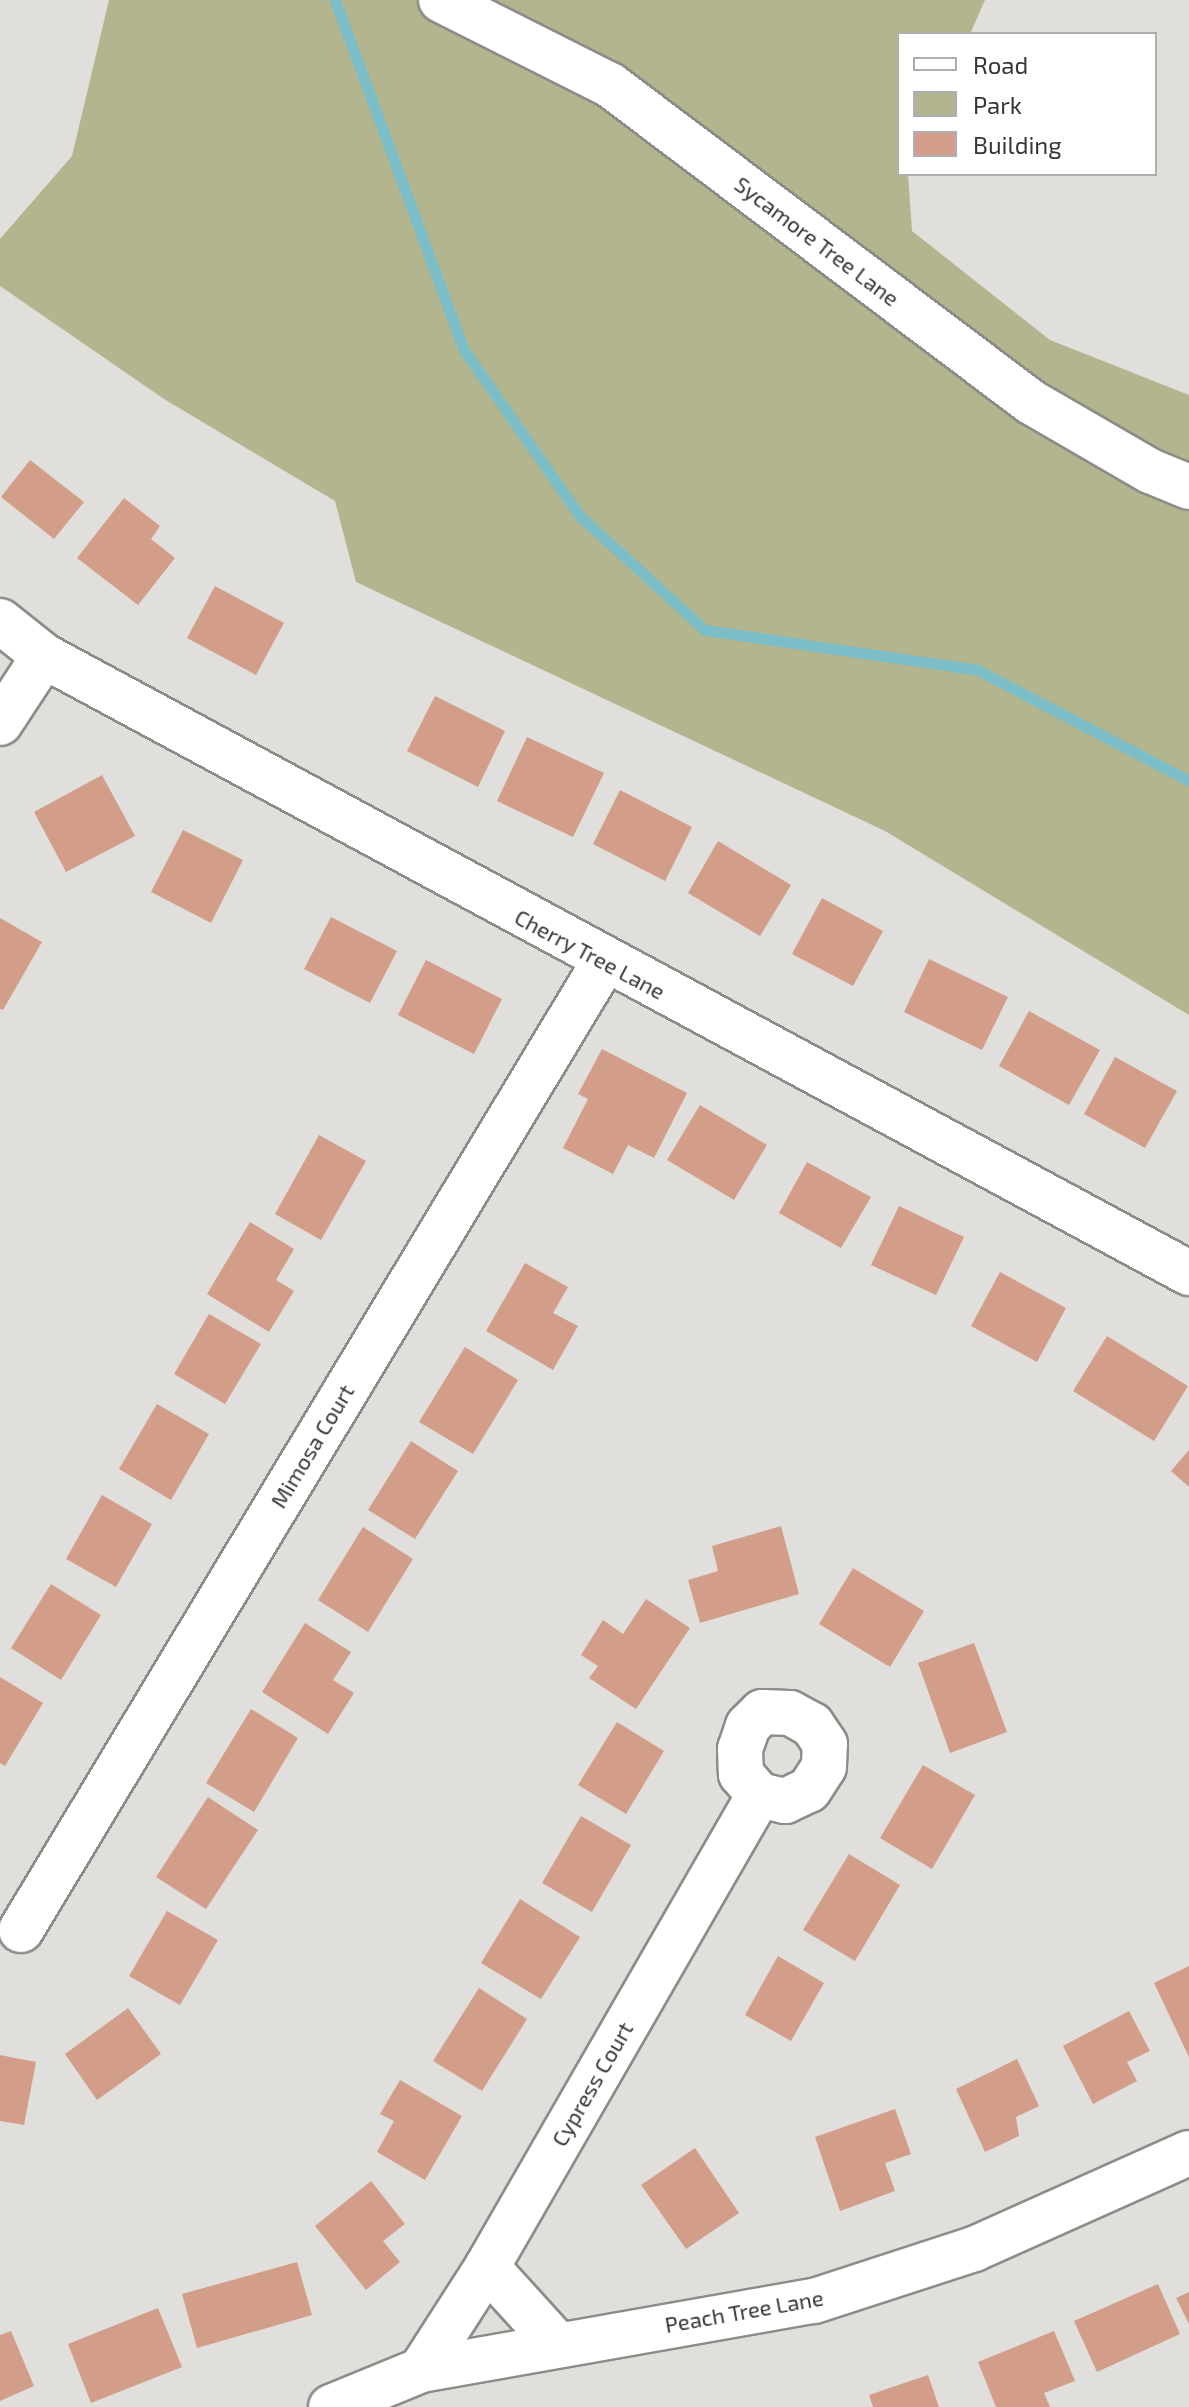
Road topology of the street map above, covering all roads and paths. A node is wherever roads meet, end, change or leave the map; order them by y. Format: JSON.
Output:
{"nodes":[{"id":1,"x":441,"y":0,"type":"edge"},
{"id":2,"x":1189,"y":487,"type":"edge"},
{"id":3,"x":0,"y":621,"type":"edge"},
{"id":4,"x":44,"y":656,"type":"junction"},
{"id":5,"x":0,"y":723,"type":"edge"},
{"id":6,"x":604,"y":962,"type":"junction"},
{"id":7,"x":1189,"y":1273,"type":"edge"},
{"id":8,"x":759,"y":1795,"type":"dead end"},
{"id":9,"x":21,"y":1930,"type":"dead end"},
{"id":10,"x":1189,"y":2153,"type":"edge"},
{"id":11,"x":487,"y":2267,"type":"junction"},
{"id":12,"x":556,"y":2343,"type":"junction"},
{"id":13,"x":421,"y":2370,"type":"junction"},
{"id":14,"x":331,"y":2407,"type":"edge"}],
"edges":[{"from":1,"to":2,"type":"street","name":"Sycamore Tree Lane"},
{"from":3,"to":4,"type":"street","name":"Cherry Tree Lane"},
{"from":4,"to":5,"type":"street"},
{"from":4,"to":6,"type":"street","name":"Cherry Tree Lane"},
{"from":6,"to":7,"type":"street","name":"Cherry Tree Lane"},
{"from":6,"to":9,"type":"street","name":"Mimosa Court"},
{"from":8,"to":11,"type":"street","name":"Cypress Court"},
{"from":10,"to":12,"type":"street","name":"Peach Tree Lane"},
{"from":11,"to":12,"type":"street"},
{"from":11,"to":13,"type":"street","name":"Cypress Court"},
{"from":12,"to":13,"type":"street","name":"Peach Tree Lane"},
{"from":13,"to":14,"type":"street","name":"Peach Tree Lane"}]}
